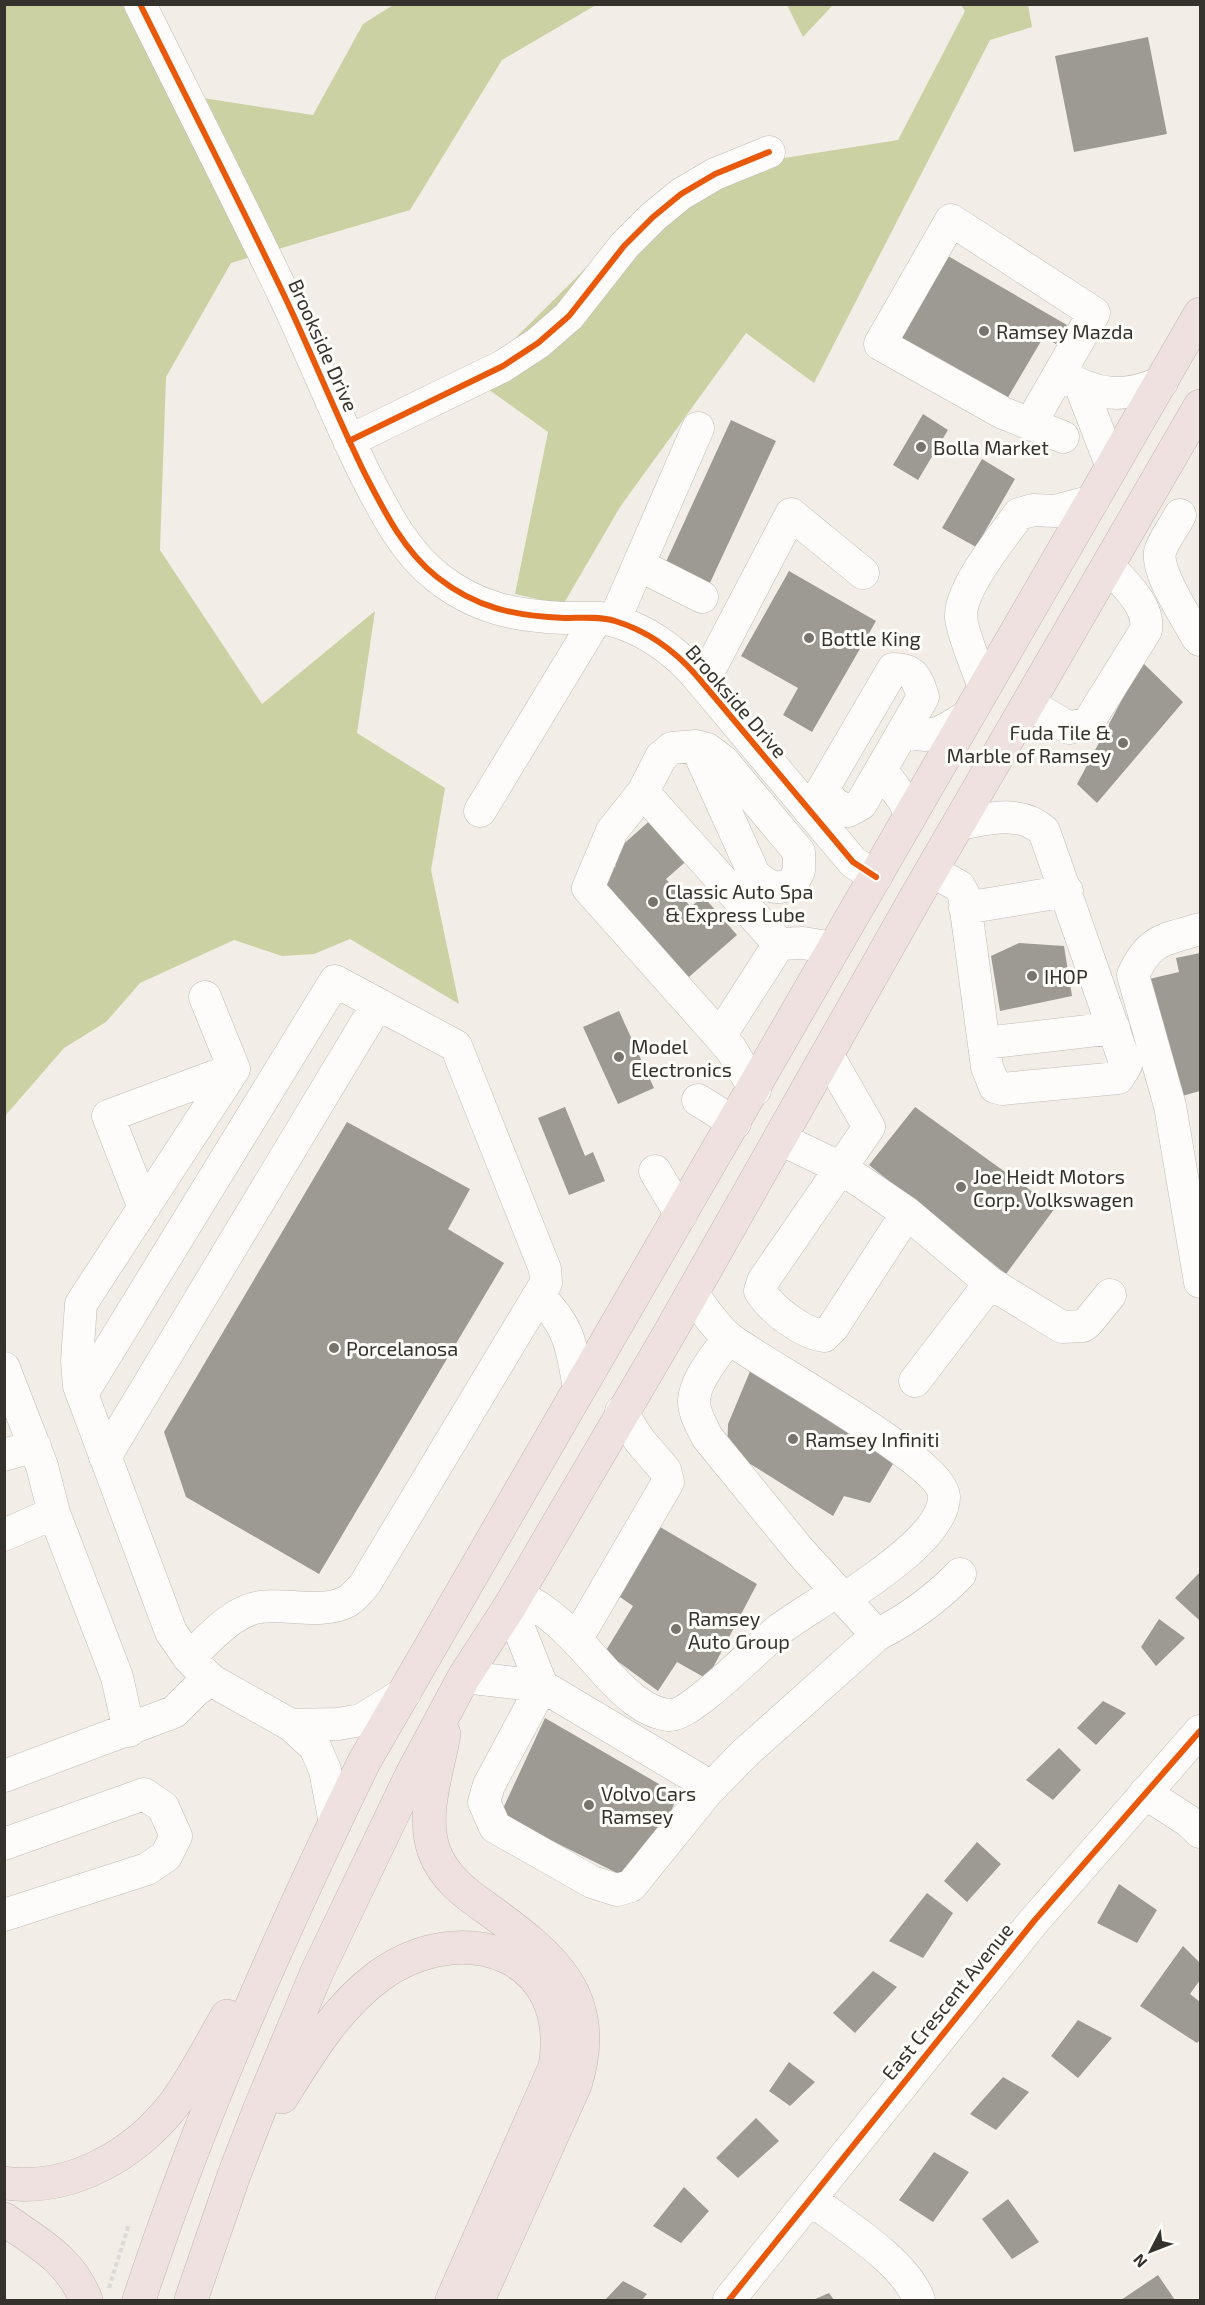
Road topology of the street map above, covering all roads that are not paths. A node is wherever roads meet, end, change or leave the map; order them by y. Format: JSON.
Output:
{"nodes":[{"id":1,"x":140,"y":4,"type":"edge"},
{"id":2,"x":769,"y":152,"type":"dead end"},
{"id":3,"x":1200,"y":315,"type":"edge"},
{"id":4,"x":1071,"y":380,"type":"junction"},
{"id":5,"x":1162,"y":382,"type":"junction"},
{"id":6,"x":1200,"y":406,"type":"edge"},
{"id":7,"x":1031,"y":423,"type":"junction"},
{"id":8,"x":698,"y":428,"type":"dead end"},
{"id":9,"x":1063,"y":437,"type":"dead end"},
{"id":10,"x":349,"y":441,"type":"junction"},
{"id":11,"x":1113,"y":467,"type":"junction"},
{"id":12,"x":1093,"y":501,"type":"junction"},
{"id":13,"x":1143,"y":504,"type":"junction"},
{"id":14,"x":1190,"y":517,"type":"edge"},
{"id":15,"x":639,"y":565,"type":"junction"},
{"id":16,"x":1108,"y":565,"type":"junction"},
{"id":17,"x":863,"y":573,"type":"dead end"},
{"id":18,"x":702,"y":597,"type":"dead end"},
{"id":19,"x":605,"y":619,"type":"junction"},
{"id":20,"x":1200,"y":640,"type":"edge"},
{"id":21,"x":702,"y":682,"type":"junction"},
{"id":22,"x":977,"y":702,"type":"junction"},
{"id":23,"x":1028,"y":703,"type":"junction"},
{"id":24,"x":907,"y":730,"type":"junction"},
{"id":25,"x":696,"y":746,"type":"dead end"},
{"id":26,"x":882,"y":771,"type":"junction"},
{"id":27,"x":643,"y":792,"type":"junction"},
{"id":28,"x":816,"y":801,"type":"junction"},
{"id":29,"x":480,"y":811,"type":"dead end"},
{"id":30,"x":910,"y":817,"type":"junction"},
{"id":31,"x":958,"y":824,"type":"junction"},
{"id":32,"x":931,"y":871,"type":"junction"},
{"id":33,"x":876,"y":876,"type":"junction"},
{"id":34,"x":1067,"y":891,"type":"junction"},
{"id":35,"x":965,"y":908,"type":"junction"},
{"id":36,"x":1200,"y":929,"type":"edge"},
{"id":37,"x":779,"y":944,"type":"junction"},
{"id":38,"x":834,"y":948,"type":"junction"},
{"id":39,"x":205,"y":998,"type":"dead end"},
{"id":40,"x":377,"y":1005,"type":"junction"},
{"id":41,"x":1114,"y":1028,"type":"junction"},
{"id":42,"x":726,"y":1043,"type":"junction"},
{"id":43,"x":984,"y":1043,"type":"junction"},
{"id":44,"x":827,"y":1054,"type":"junction"},
{"id":45,"x":234,"y":1069,"type":"junction"},
{"id":46,"x":755,"y":1090,"type":"junction"},
{"id":47,"x":698,"y":1100,"type":"dead end"},
{"id":48,"x":735,"y":1123,"type":"junction"},
{"id":49,"x":780,"y":1139,"type":"junction"},
{"id":50,"x":1191,"y":1161,"type":"edge"},
{"id":51,"x":841,"y":1168,"type":"junction"},
{"id":52,"x":655,"y":1171,"type":"dead end"},
{"id":53,"x":144,"y":1208,"type":"junction"},
{"id":54,"x":907,"y":1213,"type":"junction"},
{"id":55,"x":681,"y":1215,"type":"junction"},
{"id":56,"x":1200,"y":1282,"type":"edge"},
{"id":57,"x":990,"y":1283,"type":"junction"},
{"id":58,"x":692,"y":1293,"type":"junction"},
{"id":59,"x":1110,"y":1294,"type":"dead end"},
{"id":60,"x":539,"y":1297,"type":"junction"},
{"id":61,"x":728,"y":1338,"type":"junction"},
{"id":62,"x":4,"y":1368,"type":"edge"},
{"id":63,"x":915,"y":1381,"type":"dead end"},
{"id":64,"x":579,"y":1388,"type":"junction"},
{"id":65,"x":82,"y":1394,"type":"junction"},
{"id":66,"x":621,"y":1412,"type":"junction"},
{"id":67,"x":35,"y":1446,"type":"junction"},
{"id":68,"x":4,"y":1455,"type":"edge"},
{"id":69,"x":105,"y":1457,"type":"junction"},
{"id":70,"x":54,"y":1513,"type":"junction"},
{"id":71,"x":4,"y":1534,"type":"edge"},
{"id":72,"x":960,"y":1575,"type":"dead end"},
{"id":73,"x":841,"y":1595,"type":"junction"},
{"id":74,"x":513,"y":1600,"type":"junction"},
{"id":75,"x":877,"y":1635,"type":"junction"},
{"id":76,"x":576,"y":1640,"type":"junction"},
{"id":77,"x":189,"y":1659,"type":"junction"},
{"id":78,"x":464,"y":1677,"type":"junction"},
{"id":79,"x":211,"y":1680,"type":"junction"},
{"id":80,"x":542,"y":1686,"type":"junction"},
{"id":81,"x":405,"y":1693,"type":"junction"},
{"id":82,"x":448,"y":1710,"type":"junction"},
{"id":83,"x":291,"y":1725,"type":"junction"},
{"id":84,"x":129,"y":1731,"type":"junction"},
{"id":85,"x":1200,"y":1731,"type":"edge"},
{"id":86,"x":4,"y":1776,"type":"edge"},
{"id":87,"x":707,"y":1792,"type":"junction"},
{"id":88,"x":1145,"y":1793,"type":"junction"},
{"id":89,"x":335,"y":1823,"type":"junction"},
{"id":90,"x":1200,"y":1832,"type":"edge"},
{"id":91,"x":4,"y":1844,"type":"edge"},
{"id":92,"x":315,"y":1860,"type":"junction"},
{"id":93,"x":4,"y":1915,"type":"edge"},
{"id":94,"x":234,"y":2175,"type":"junction"},
{"id":95,"x":4,"y":2183,"type":"edge"},
{"id":96,"x":810,"y":2199,"type":"junction"},
{"id":97,"x":6,"y":2221,"type":"edge"},
{"id":98,"x":85,"y":2300,"type":"edge"},
{"id":99,"x":139,"y":2301,"type":"edge"},
{"id":100,"x":191,"y":2301,"type":"edge"},
{"id":101,"x":452,"y":2301,"type":"edge"},
{"id":102,"x":478,"y":2301,"type":"edge"},
{"id":103,"x":729,"y":2301,"type":"edge"},
{"id":104,"x":919,"y":2301,"type":"edge"}],
"edges":[{"from":1,"to":10,"type":"street","name":"Brookside Drive"},
{"from":2,"to":10,"type":"street"},
{"from":3,"to":5,"type":"highway"},
{"from":4,"to":5,"type":"street"},
{"from":4,"to":7,"type":"street"},
{"from":4,"to":7,"type":"street"},
{"from":4,"to":11,"type":"street"},
{"from":5,"to":11,"type":"highway"},
{"from":6,"to":13,"type":"highway"},
{"from":7,"to":9,"type":"street"},
{"from":8,"to":15,"type":"street"},
{"from":10,"to":19,"type":"street","name":"Brookside Drive"},
{"from":11,"to":12,"type":"highway"},
{"from":12,"to":22,"type":"highway"},
{"from":12,"to":22,"type":"street"},
{"from":13,"to":14,"type":"street"},
{"from":13,"to":16,"type":"highway"},
{"from":14,"to":20,"type":"street"},
{"from":15,"to":18,"type":"street"},
{"from":15,"to":19,"type":"street"},
{"from":16,"to":23,"type":"highway"},
{"from":16,"to":23,"type":"street"},
{"from":17,"to":21,"type":"street"},
{"from":19,"to":21,"type":"street","name":"Brookside Drive"},
{"from":19,"to":29,"type":"street"},
{"from":21,"to":28,"type":"street","name":"Brookside Drive"},
{"from":22,"to":24,"type":"street"},
{"from":22,"to":30,"type":"highway"},
{"from":23,"to":31,"type":"highway"},
{"from":24,"to":26,"type":"street"},
{"from":24,"to":28,"type":"street"},
{"from":25,"to":27,"type":"street"},
{"from":26,"to":28,"type":"street"},
{"from":26,"to":30,"type":"street"},
{"from":27,"to":37,"type":"street"},
{"from":27,"to":42,"type":"street"},
{"from":28,"to":33,"type":"street","name":"Brookside Drive"},
{"from":30,"to":33,"type":"highway"},
{"from":31,"to":32,"type":"highway"},
{"from":31,"to":34,"type":"street"},
{"from":32,"to":35,"type":"street"},
{"from":32,"to":44,"type":"highway"},
{"from":33,"to":38,"type":"highway"},
{"from":34,"to":35,"type":"street"},
{"from":34,"to":41,"type":"street"},
{"from":35,"to":43,"type":"street"},
{"from":36,"to":50,"type":"street"},
{"from":37,"to":38,"type":"street"},
{"from":37,"to":42,"type":"street"},
{"from":38,"to":46,"type":"highway"},
{"from":39,"to":45,"type":"street"},
{"from":40,"to":60,"type":"street"},
{"from":40,"to":65,"type":"street"},
{"from":40,"to":69,"type":"street"},
{"from":41,"to":43,"type":"street"},
{"from":41,"to":43,"type":"street"},
{"from":42,"to":46,"type":"street"},
{"from":44,"to":49,"type":"highway"},
{"from":44,"to":51,"type":"street"},
{"from":45,"to":53,"type":"street"},
{"from":45,"to":53,"type":"street"},
{"from":46,"to":48,"type":"highway"},
{"from":47,"to":48,"type":"street"},
{"from":48,"to":55,"type":"highway"},
{"from":49,"to":51,"type":"street"},
{"from":49,"to":58,"type":"highway"},
{"from":50,"to":56,"type":"street"},
{"from":51,"to":54,"type":"street"},
{"from":51,"to":54,"type":"street"},
{"from":52,"to":55,"type":"street"},
{"from":53,"to":65,"type":"street"},
{"from":54,"to":57,"type":"street"},
{"from":55,"to":64,"type":"highway"},
{"from":57,"to":59,"type":"street"},
{"from":57,"to":63,"type":"street"},
{"from":58,"to":61,"type":"street"},
{"from":58,"to":66,"type":"highway"},
{"from":60,"to":64,"type":"street"},
{"from":60,"to":77,"type":"street"},
{"from":61,"to":73,"type":"street"},
{"from":61,"to":73,"type":"street"},
{"from":62,"to":67,"type":"street"},
{"from":64,"to":81,"type":"highway"},
{"from":65,"to":69,"type":"street"},
{"from":66,"to":74,"type":"highway"},
{"from":66,"to":76,"type":"street"},
{"from":67,"to":68,"type":"street"},
{"from":67,"to":70,"type":"street"},
{"from":69,"to":77,"type":"street"},
{"from":70,"to":71,"type":"street"},
{"from":70,"to":84,"type":"street"},
{"from":72,"to":75,"type":"street"},
{"from":73,"to":75,"type":"street"},
{"from":73,"to":76,"type":"street"},
{"from":74,"to":76,"type":"street"},
{"from":74,"to":78,"type":"highway"},
{"from":74,"to":80,"type":"street"},
{"from":75,"to":87,"type":"street"},
{"from":77,"to":79,"type":"street"},
{"from":78,"to":80,"type":"street"},
{"from":78,"to":82,"type":"highway"},
{"from":79,"to":83,"type":"street"},
{"from":79,"to":84,"type":"street"},
{"from":80,"to":87,"type":"street"},
{"from":80,"to":87,"type":"street"},
{"from":81,"to":83,"type":"street"},
{"from":81,"to":89,"type":"highway"},
{"from":82,"to":94,"type":"highway"},
{"from":82,"to":102,"type":"highway"},
{"from":83,"to":89,"type":"street"},
{"from":84,"to":86,"type":"street"},
{"from":85,"to":88,"type":"street","name":"East Crescent Avenue"},
{"from":88,"to":90,"type":"street"},
{"from":88,"to":96,"type":"street","name":"East Crescent Avenue"},
{"from":89,"to":92,"type":"highway"},
{"from":91,"to":93,"type":"street"},
{"from":92,"to":95,"type":"highway"},
{"from":92,"to":99,"type":"highway"},
{"from":94,"to":100,"type":"highway"},
{"from":94,"to":101,"type":"highway"},
{"from":96,"to":103,"type":"street","name":"East Crescent Avenue"},
{"from":96,"to":104,"type":"street"},
{"from":97,"to":98,"type":"highway"}]}
